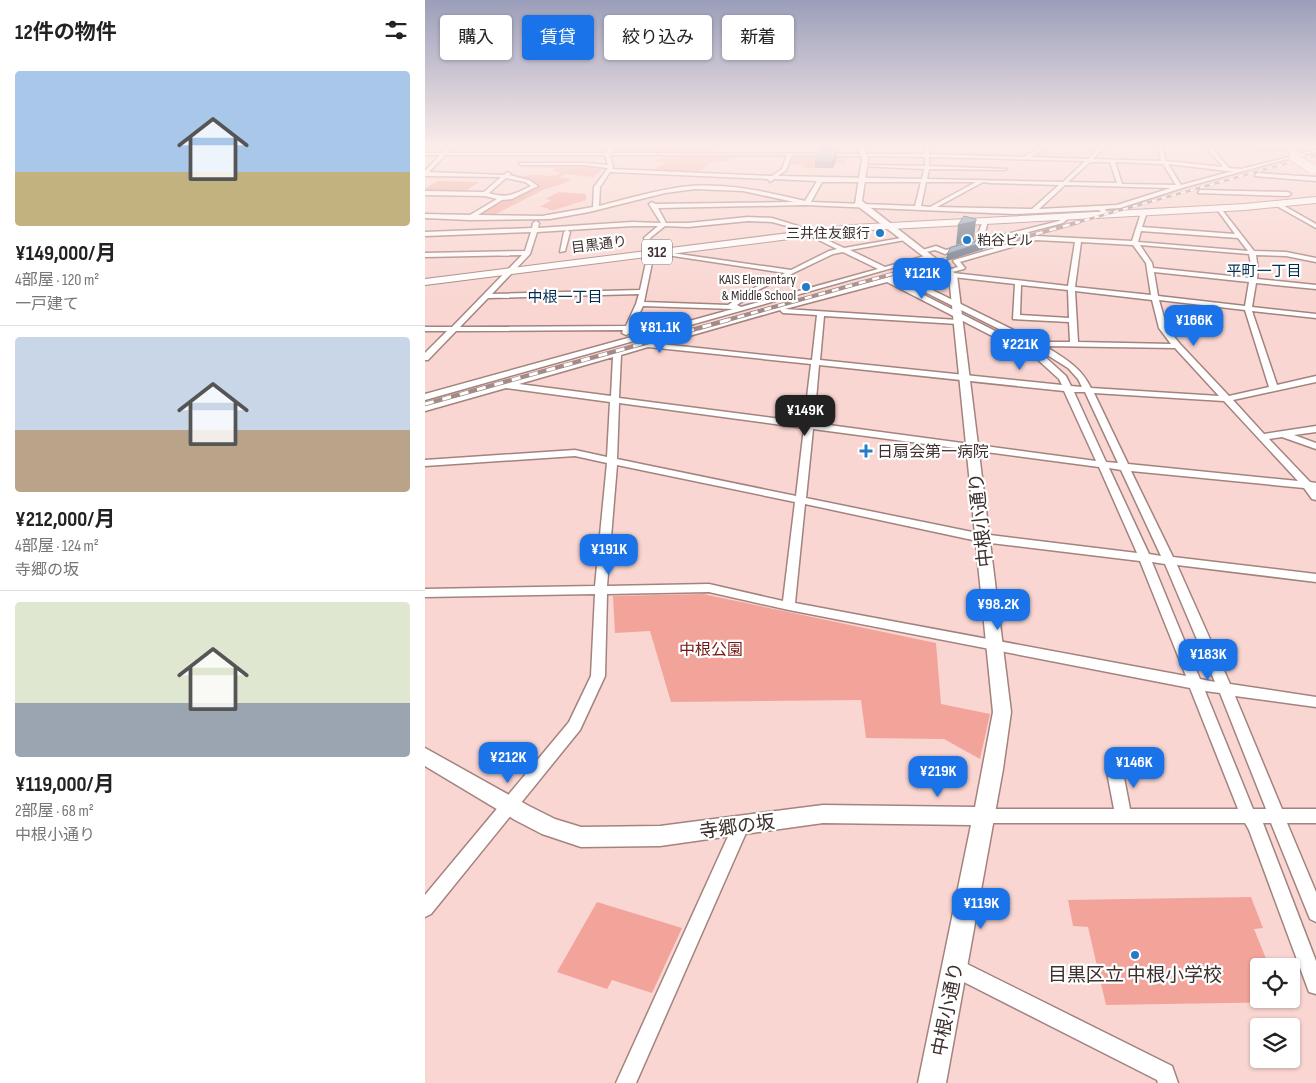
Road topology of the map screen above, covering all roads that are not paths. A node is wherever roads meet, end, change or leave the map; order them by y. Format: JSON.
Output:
{"nodes":[{"id":1,"x":495,"y":197,"type":"edge"},
{"id":2,"x":513,"y":197,"type":"edge"},
{"id":3,"x":597,"y":197,"type":"edge"},
{"id":4,"x":646,"y":197,"type":"joint"},
{"id":5,"x":783,"y":197,"type":"edge"},
{"id":6,"x":807,"y":197,"type":"edge"},
{"id":7,"x":859,"y":197,"type":"edge"},
{"id":8,"x":920,"y":197,"type":"edge"},
{"id":9,"x":953,"y":197,"type":"edge"},
{"id":10,"x":963,"y":197,"type":"edge"},
{"id":11,"x":1049,"y":197,"type":"edge"},
{"id":12,"x":1150,"y":197,"type":"edge"},
{"id":13,"x":1282,"y":197,"type":"edge"},
{"id":14,"x":1290,"y":197,"type":"junction"},
{"id":15,"x":501,"y":198,"type":"junction"},
{"id":16,"x":1315,"y":199,"type":"edge"},
{"id":17,"x":860,"y":204,"type":"junction"},
{"id":18,"x":1277,"y":204,"type":"junction"},
{"id":19,"x":801,"y":205,"type":"junction"},
{"id":20,"x":654,"y":206,"type":"junction"},
{"id":21,"x":596,"y":207,"type":"junction"},
{"id":22,"x":918,"y":207,"type":"junction"},
{"id":23,"x":931,"y":208,"type":"junction"},
{"id":24,"x":1219,"y":208,"type":"junction"},
{"id":25,"x":941,"y":209,"type":"junction"},
{"id":26,"x":1102,"y":210,"type":"junction"},
{"id":27,"x":1030,"y":213,"type":"junction"},
{"id":28,"x":1140,"y":213,"type":"junction"},
{"id":29,"x":789,"y":215,"type":"dead end"},
{"id":30,"x":425,"y":216,"type":"edge"},
{"id":31,"x":987,"y":217,"type":"junction"},
{"id":32,"x":1067,"y":217,"type":"junction"},
{"id":33,"x":537,"y":218,"type":"junction"},
{"id":34,"x":469,"y":219,"type":"junction"},
{"id":35,"x":476,"y":219,"type":"junction"},
{"id":36,"x":783,"y":222,"type":"junction"},
{"id":37,"x":887,"y":225,"type":"junction"},
{"id":38,"x":663,"y":226,"type":"junction"},
{"id":39,"x":1316,"y":226,"type":"edge"},
{"id":40,"x":1139,"y":229,"type":"junction"},
{"id":41,"x":535,"y":232,"type":"junction"},
{"id":42,"x":567,"y":232,"type":"junction"},
{"id":43,"x":799,"y":232,"type":"junction"},
{"id":44,"x":443,"y":234,"type":"junction"},
{"id":45,"x":425,"y":235,"type":"edge"},
{"id":46,"x":1240,"y":236,"type":"junction"},
{"id":47,"x":435,"y":237,"type":"junction"},
{"id":48,"x":905,"y":238,"type":"junction"},
{"id":49,"x":1078,"y":240,"type":"junction"},
{"id":50,"x":425,"y":242,"type":"edge"},
{"id":51,"x":979,"y":243,"type":"junction"},
{"id":52,"x":1135,"y":243,"type":"junction"},
{"id":53,"x":841,"y":250,"type":"junction"},
{"id":54,"x":561,"y":251,"type":"dead end"},
{"id":55,"x":654,"y":251,"type":"junction"},
{"id":56,"x":831,"y":252,"type":"junction"},
{"id":57,"x":1252,"y":252,"type":"junction"},
{"id":58,"x":528,"y":253,"type":"junction"},
{"id":59,"x":925,"y":254,"type":"junction"},
{"id":60,"x":425,"y":255,"type":"edge"},
{"id":61,"x":1316,"y":260,"type":"edge"},
{"id":62,"x":514,"y":268,"type":"junction"},
{"id":63,"x":1151,"y":270,"type":"junction"},
{"id":64,"x":878,"y":271,"type":"junction"},
{"id":65,"x":947,"y":271,"type":"junction"},
{"id":66,"x":791,"y":272,"type":"junction"},
{"id":67,"x":425,"y":278,"type":"edge"},
{"id":68,"x":892,"y":278,"type":"junction"},
{"id":69,"x":1253,"y":281,"type":"junction"},
{"id":70,"x":425,"y":282,"type":"edge"},
{"id":71,"x":1018,"y":283,"type":"junction"},
{"id":72,"x":1316,"y":287,"type":"edge"},
{"id":73,"x":1071,"y":289,"type":"junction"},
{"id":74,"x":642,"y":292,"type":"junction"},
{"id":75,"x":487,"y":296,"type":"junction"},
{"id":76,"x":1155,"y":298,"type":"junction"},
{"id":77,"x":640,"y":304,"type":"junction"},
{"id":78,"x":731,"y":306,"type":"junction"},
{"id":79,"x":749,"y":308,"type":"junction"},
{"id":80,"x":1248,"y":309,"type":"junction"},
{"id":81,"x":771,"y":310,"type":"junction"},
{"id":82,"x":956,"y":312,"type":"junction"},
{"id":83,"x":821,"y":313,"type":"junction"},
{"id":84,"x":1316,"y":316,"type":"edge"},
{"id":85,"x":1073,"y":320,"type":"junction"},
{"id":86,"x":454,"y":328,"type":"junction"},
{"id":87,"x":628,"y":328,"type":"junction"},
{"id":88,"x":425,"y":329,"type":"edge"},
{"id":89,"x":1036,"y":344,"type":"junction"},
{"id":90,"x":1074,"y":344,"type":"junction"},
{"id":91,"x":648,"y":345,"type":"junction"},
{"id":92,"x":1177,"y":346,"type":"junction"},
{"id":93,"x":620,"y":348,"type":"junction"},
{"id":94,"x":631,"y":350,"type":"junction"},
{"id":95,"x":425,"y":358,"type":"edge"},
{"id":96,"x":815,"y":362,"type":"junction"},
{"id":97,"x":964,"y":378,"type":"junction"},
{"id":98,"x":1316,"y":379,"type":"edge"},
{"id":99,"x":505,"y":385,"type":"junction"},
{"id":100,"x":1071,"y":388,"type":"junction"},
{"id":101,"x":1274,"y":389,"type":"junction"},
{"id":102,"x":1087,"y":390,"type":"junction"},
{"id":103,"x":425,"y":397,"type":"edge"},
{"id":104,"x":615,"y":400,"type":"junction"},
{"id":105,"x":1227,"y":400,"type":"junction"},
{"id":106,"x":425,"y":408,"type":"edge"},
{"id":107,"x":809,"y":426,"type":"junction"},
{"id":108,"x":1316,"y":429,"type":"edge"},
{"id":109,"x":1281,"y":434,"type":"junction"},
{"id":110,"x":1262,"y":437,"type":"junction"},
{"id":111,"x":1316,"y":446,"type":"edge"},
{"id":112,"x":972,"y":447,"type":"junction"},
{"id":113,"x":612,"y":461,"type":"junction"},
{"id":114,"x":425,"y":463,"type":"edge"},
{"id":115,"x":1105,"y":465,"type":"junction"},
{"id":116,"x":1123,"y":467,"type":"junction"},
{"id":117,"x":1312,"y":486,"type":"edge"},
{"id":118,"x":1316,"y":497,"type":"edge"},
{"id":119,"x":800,"y":501,"type":"junction"},
{"id":120,"x":982,"y":538,"type":"junction"},
{"id":121,"x":1147,"y":558,"type":"junction"},
{"id":122,"x":1167,"y":560,"type":"junction"},
{"id":123,"x":1316,"y":578,"type":"edge"},
{"id":124,"x":601,"y":589,"type":"junction"},
{"id":125,"x":425,"y":593,"type":"edge"},
{"id":126,"x":789,"y":606,"type":"junction"},
{"id":127,"x":994,"y":644,"type":"junction"},
{"id":128,"x":1197,"y":684,"type":"junction"},
{"id":129,"x":1222,"y":689,"type":"junction"},
{"id":130,"x":1316,"y":702,"type":"edge"},
{"id":131,"x":425,"y":756,"type":"edge"},
{"id":132,"x":1114,"y":767,"type":"dead end"},
{"id":133,"x":509,"y":805,"type":"junction"},
{"id":134,"x":984,"y":816,"type":"junction"},
{"id":135,"x":1263,"y":816,"type":"junction"},
{"id":136,"x":1316,"y":816,"type":"edge"},
{"id":137,"x":1124,"y":817,"type":"junction"},
{"id":138,"x":741,"y":826,"type":"junction"},
{"id":139,"x":425,"y":908,"type":"edge"},
{"id":140,"x":1316,"y":913,"type":"edge"},
{"id":141,"x":955,"y":967,"type":"junction"},
{"id":142,"x":1316,"y":985,"type":"edge"},
{"id":143,"x":626,"y":1083,"type":"edge"},
{"id":144,"x":933,"y":1083,"type":"edge"},
{"id":145,"x":1168,"y":1083,"type":"edge"}],
"edges":[{"from":1,"to":15,"type":"street"},
{"from":2,"to":15,"type":"street"},
{"from":3,"to":21,"type":"street"},
{"from":4,"to":20,"type":"street"},
{"from":4,"to":21,"type":"street"},
{"from":5,"to":19,"type":"street"},
{"from":6,"to":19,"type":"street"},
{"from":7,"to":17,"type":"street"},
{"from":8,"to":22,"type":"street"},
{"from":9,"to":23,"type":"street"},
{"from":10,"to":25,"type":"street"},
{"from":11,"to":27,"type":"street"},
{"from":12,"to":26,"type":"street"},
{"from":13,"to":14,"type":"street"},
{"from":14,"to":16,"type":"main road","name":"目黒通り","number":"312"},
{"from":14,"to":26,"type":"main road","name":"目黒通り","number":"312"},
{"from":15,"to":34,"type":"street"},
{"from":16,"to":18,"type":"main road","name":"目黒通り","number":"312"},
{"from":17,"to":19,"type":"street"},
{"from":17,"to":22,"type":"street"},
{"from":17,"to":37,"type":"street"},
{"from":18,"to":24,"type":"main road","name":"目黒通り","number":"312"},
{"from":18,"to":39,"type":"street"},
{"from":19,"to":20,"type":"street"},
{"from":20,"to":38,"type":"street"},
{"from":21,"to":33,"type":"street"},
{"from":22,"to":23,"type":"street"},
{"from":23,"to":25,"type":"street"},
{"from":24,"to":28,"type":"main road","name":"目黒通り","number":"312"},
{"from":24,"to":46,"type":"street"},
{"from":25,"to":31,"type":"street"},
{"from":26,"to":27,"type":"main road","name":"目黒通り","number":"312"},
{"from":27,"to":31,"type":"main road","name":"目黒通り","number":"312"},
{"from":28,"to":32,"type":"main road","name":"目黒通り","number":"312"},
{"from":28,"to":40,"type":"street"},
{"from":29,"to":36,"type":"street"},
{"from":30,"to":34,"type":"street"},
{"from":31,"to":32,"type":"main road","name":"目黒通り","number":"312"},
{"from":31,"to":37,"type":"main road","name":"目黒通り","number":"312"},
{"from":31,"to":51,"type":"street"},
{"from":32,"to":51,"type":"street"},
{"from":33,"to":35,"type":"street"},
{"from":33,"to":41,"type":"street"},
{"from":34,"to":35,"type":"street"},
{"from":35,"to":44,"type":"street"},
{"from":36,"to":38,"type":"street"},
{"from":36,"to":43,"type":"street"},
{"from":37,"to":43,"type":"main road","name":"目黒通り","number":"312"},
{"from":37,"to":48,"type":"street"},
{"from":38,"to":41,"type":"street"},
{"from":38,"to":42,"type":"street"},
{"from":38,"to":43,"type":"street"},
{"from":38,"to":55,"type":"street"},
{"from":40,"to":46,"type":"street"},
{"from":40,"to":52,"type":"street"},
{"from":41,"to":42,"type":"street"},
{"from":41,"to":44,"type":"street"},
{"from":41,"to":47,"type":"street"},
{"from":41,"to":58,"type":"street"},
{"from":42,"to":54,"type":"street"},
{"from":43,"to":53,"type":"street"},
{"from":43,"to":55,"type":"main road","name":"目黒通り","number":"312"},
{"from":43,"to":56,"type":"street"},
{"from":44,"to":45,"type":"street"},
{"from":44,"to":47,"type":"street"},
{"from":45,"to":47,"type":"street"},
{"from":46,"to":57,"type":"street"},
{"from":47,"to":50,"type":"street"},
{"from":48,"to":53,"type":"street"},
{"from":48,"to":59,"type":"street"},
{"from":49,"to":52,"type":"street"},
{"from":49,"to":65,"type":"street"},
{"from":49,"to":73,"type":"street"},
{"from":51,"to":59,"type":"street"},
{"from":52,"to":57,"type":"street"},
{"from":52,"to":63,"type":"street"},
{"from":53,"to":56,"type":"street"},
{"from":53,"to":64,"type":"street"},
{"from":55,"to":62,"type":"main road","name":"目黒通り","number":"312"},
{"from":55,"to":66,"type":"street"},
{"from":55,"to":74,"type":"street"},
{"from":56,"to":64,"type":"street"},
{"from":56,"to":66,"type":"street"},
{"from":57,"to":61,"type":"street"},
{"from":57,"to":69,"type":"street"},
{"from":58,"to":60,"type":"street"},
{"from":58,"to":62,"type":"street"},
{"from":59,"to":64,"type":"street"},
{"from":59,"to":65,"type":"street"},
{"from":62,"to":67,"type":"main road","name":"目黒通り","number":"312"},
{"from":62,"to":70,"type":"main road","name":"目黒通り","number":"312"},
{"from":62,"to":75,"type":"street"},
{"from":63,"to":69,"type":"street"},
{"from":63,"to":76,"type":"street"},
{"from":64,"to":79,"type":"street"},
{"from":65,"to":68,"type":"street"},
{"from":65,"to":71,"type":"street"},
{"from":65,"to":82,"type":"street","name":"中根小通り"},
{"from":66,"to":78,"type":"street"},
{"from":68,"to":81,"type":"street"},
{"from":68,"to":82,"type":"street"},
{"from":68,"to":82,"type":"street"},
{"from":69,"to":72,"type":"street"},
{"from":69,"to":80,"type":"street"},
{"from":71,"to":73,"type":"street"},
{"from":71,"to":85,"type":"street"},
{"from":73,"to":76,"type":"street"},
{"from":73,"to":85,"type":"street"},
{"from":74,"to":75,"type":"street"},
{"from":74,"to":77,"type":"street"},
{"from":75,"to":86,"type":"street"},
{"from":76,"to":80,"type":"street"},
{"from":76,"to":92,"type":"street"},
{"from":77,"to":78,"type":"street"},
{"from":77,"to":87,"type":"street"},
{"from":78,"to":79,"type":"street"},
{"from":79,"to":81,"type":"street"},
{"from":79,"to":93,"type":"street"},
{"from":80,"to":84,"type":"street"},
{"from":80,"to":101,"type":"street"},
{"from":81,"to":83,"type":"street"},
{"from":81,"to":91,"type":"street"},
{"from":82,"to":83,"type":"street"},
{"from":82,"to":89,"type":"street"},
{"from":82,"to":97,"type":"street","name":"中根小通り"},
{"from":82,"to":100,"type":"street"},
{"from":83,"to":96,"type":"street"},
{"from":85,"to":90,"type":"street"},
{"from":86,"to":87,"type":"street"},
{"from":86,"to":88,"type":"street"},
{"from":86,"to":95,"type":"street"},
{"from":87,"to":93,"type":"street"},
{"from":89,"to":90,"type":"street"},
{"from":89,"to":102,"type":"street"},
{"from":90,"to":92,"type":"street"},
{"from":91,"to":94,"type":"street"},
{"from":91,"to":96,"type":"street"},
{"from":92,"to":105,"type":"street"},
{"from":93,"to":94,"type":"street"},
{"from":93,"to":94,"type":"street"},
{"from":93,"to":99,"type":"street"},
{"from":93,"to":103,"type":"street"},
{"from":93,"to":104,"type":"street"},
{"from":96,"to":97,"type":"street"},
{"from":96,"to":107,"type":"street"},
{"from":97,"to":100,"type":"street"},
{"from":97,"to":112,"type":"street","name":"中根小通り"},
{"from":98,"to":101,"type":"street"},
{"from":99,"to":104,"type":"street"},
{"from":99,"to":106,"type":"street"},
{"from":100,"to":102,"type":"street"},
{"from":100,"to":115,"type":"street"},
{"from":101,"to":105,"type":"street"},
{"from":102,"to":105,"type":"street"},
{"from":102,"to":116,"type":"street"},
{"from":104,"to":107,"type":"street"},
{"from":104,"to":113,"type":"street"},
{"from":105,"to":110,"type":"street"},
{"from":107,"to":112,"type":"street"},
{"from":107,"to":119,"type":"street"},
{"from":108,"to":109,"type":"street"},
{"from":109,"to":110,"type":"street"},
{"from":109,"to":111,"type":"street"},
{"from":110,"to":117,"type":"street"},
{"from":112,"to":115,"type":"street"},
{"from":112,"to":120,"type":"street","name":"中根小通り"},
{"from":113,"to":114,"type":"street"},
{"from":113,"to":119,"type":"street"},
{"from":113,"to":124,"type":"street"},
{"from":115,"to":116,"type":"street"},
{"from":115,"to":121,"type":"street"},
{"from":116,"to":117,"type":"street"},
{"from":116,"to":122,"type":"street"},
{"from":117,"to":118,"type":"street"},
{"from":119,"to":120,"type":"street"},
{"from":119,"to":126,"type":"street"},
{"from":120,"to":121,"type":"street"},
{"from":120,"to":127,"type":"street","name":"中根小通り"},
{"from":121,"to":122,"type":"street"},
{"from":121,"to":128,"type":"street"},
{"from":122,"to":123,"type":"street"},
{"from":122,"to":129,"type":"street"},
{"from":124,"to":125,"type":"street"},
{"from":124,"to":126,"type":"street"},
{"from":124,"to":133,"type":"street"},
{"from":126,"to":127,"type":"street"},
{"from":127,"to":128,"type":"street"},
{"from":127,"to":134,"type":"street","name":"中根小通り"},
{"from":128,"to":129,"type":"street"},
{"from":128,"to":135,"type":"street"},
{"from":129,"to":130,"type":"street"},
{"from":129,"to":135,"type":"street"},
{"from":131,"to":133,"type":"street","name":"寺郷の坂"},
{"from":132,"to":137,"type":"street"},
{"from":133,"to":138,"type":"street","name":"寺郷の坂"},
{"from":133,"to":139,"type":"street"},
{"from":134,"to":137,"type":"street"},
{"from":134,"to":138,"type":"street","name":"寺郷の坂"},
{"from":134,"to":141,"type":"street","name":"中根小通り"},
{"from":135,"to":136,"type":"street"},
{"from":135,"to":137,"type":"street"},
{"from":135,"to":140,"type":"street"},
{"from":135,"to":142,"type":"street"},
{"from":138,"to":143,"type":"street"},
{"from":141,"to":144,"type":"street","name":"中根小通り"},
{"from":141,"to":145,"type":"street"}]}
